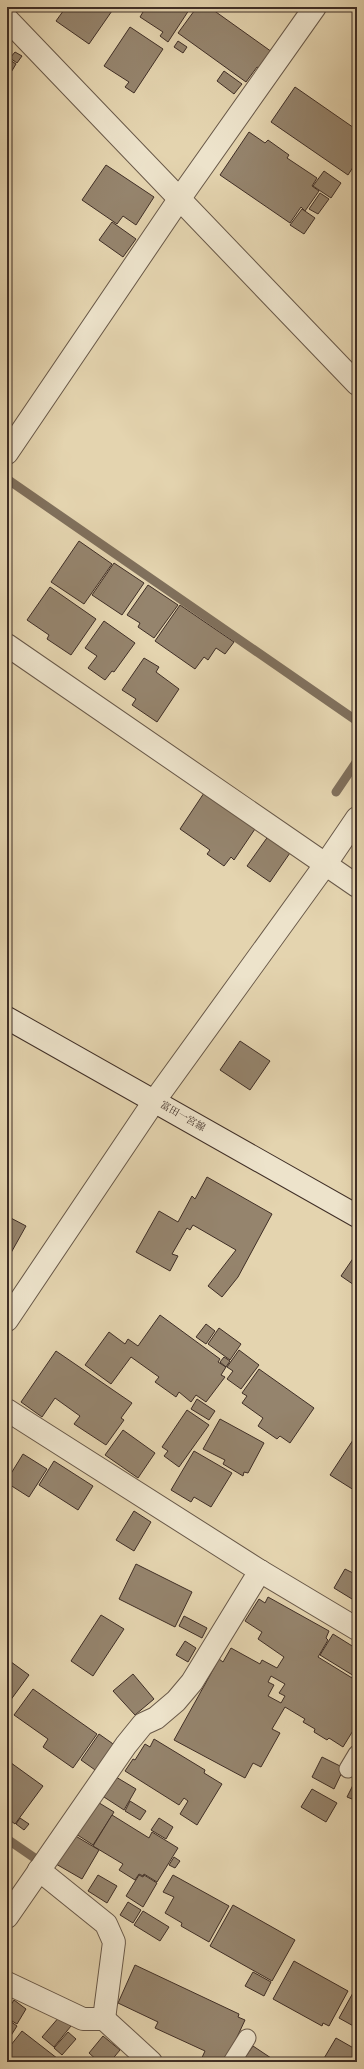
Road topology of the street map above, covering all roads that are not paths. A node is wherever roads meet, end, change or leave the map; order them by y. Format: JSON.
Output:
{"nodes":[{"id":1,"x":15,"y":7,"type":"edge"},
{"id":2,"x":314,"y":7,"type":"edge"},
{"id":3,"x":7,"y":19,"type":"edge"},
{"id":4,"x":180,"y":198,"type":"junction"},
{"id":5,"x":357,"y":384,"type":"edge"},
{"id":6,"x":7,"y":453,"type":"edge"},
{"id":7,"x":7,"y":645,"type":"edge"},
{"id":8,"x":357,"y":818,"type":"edge"},
{"id":9,"x":325,"y":865,"type":"junction"},
{"id":10,"x":357,"y":886,"type":"edge"},
{"id":11,"x":7,"y":1018,"type":"edge"},
{"id":12,"x":155,"y":1100,"type":"junction"},
{"id":13,"x":357,"y":1216,"type":"edge"},
{"id":14,"x":7,"y":1320,"type":"edge"},
{"id":15,"x":7,"y":1410,"type":"edge"},
{"id":16,"x":260,"y":1571,"type":"junction"},
{"id":17,"x":357,"y":1629,"type":"edge"},
{"id":18,"x":357,"y":1754,"type":"edge"},
{"id":19,"x":348,"y":1769,"type":"dead end"},
{"id":20,"x":39,"y":1870,"type":"junction"},
{"id":21,"x":7,"y":1917,"type":"edge"},
{"id":22,"x":7,"y":1983,"type":"edge"},
{"id":23,"x":104,"y":2018,"type":"junction"},
{"id":24,"x":247,"y":2038,"type":"dead end"},
{"id":25,"x":151,"y":2062,"type":"edge"},
{"id":26,"x":232,"y":2062,"type":"edge"}],
"edges":[{"from":1,"to":3,"type":"lane"},
{"from":2,"to":4,"type":"street"},
{"from":3,"to":4,"type":"street"},
{"from":4,"to":5,"type":"street"},
{"from":4,"to":6,"type":"street"},
{"from":7,"to":9,"type":"street"},
{"from":8,"to":9,"type":"street"},
{"from":9,"to":10,"type":"street"},
{"from":9,"to":12,"type":"street"},
{"from":11,"to":12,"type":"street","name":"富田一宮線"},
{"from":12,"to":13,"type":"street","name":"富田一宮線"},
{"from":12,"to":14,"type":"street"},
{"from":15,"to":16,"type":"street"},
{"from":16,"to":17,"type":"street"},
{"from":16,"to":20,"type":"street"},
{"from":18,"to":19,"type":"lane"},
{"from":20,"to":21,"type":"street"},
{"from":20,"to":23,"type":"street"},
{"from":22,"to":23,"type":"street"},
{"from":23,"to":25,"type":"street"},
{"from":24,"to":26,"type":"lane"}]}
